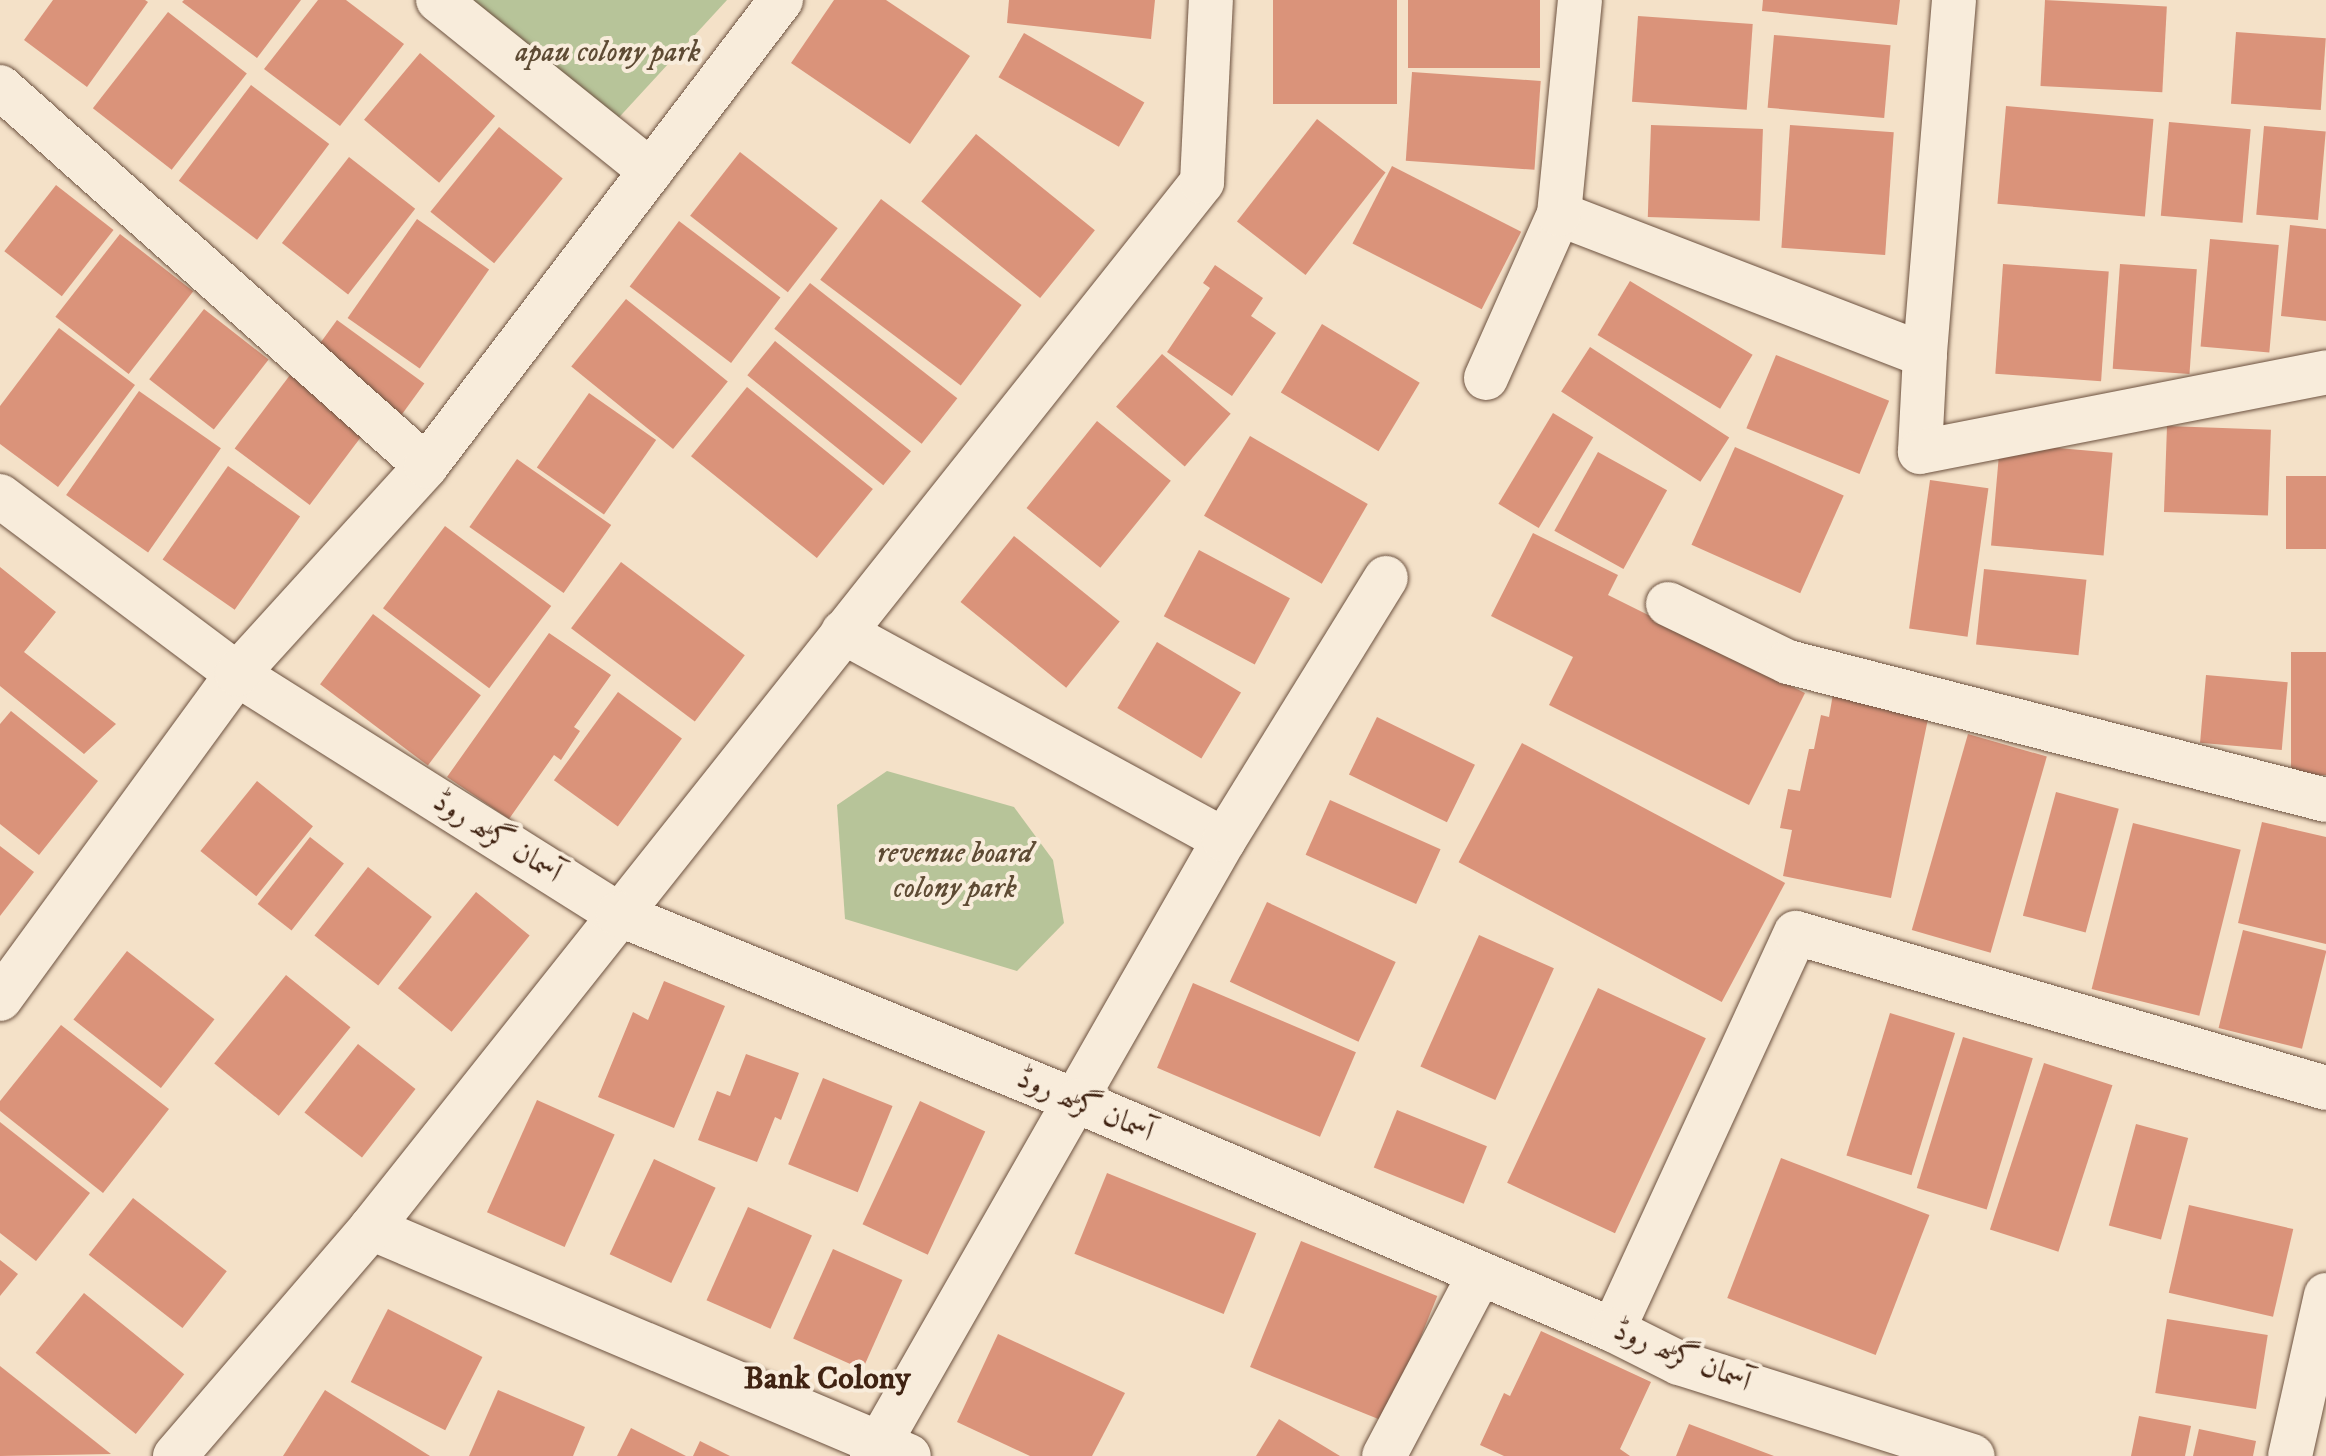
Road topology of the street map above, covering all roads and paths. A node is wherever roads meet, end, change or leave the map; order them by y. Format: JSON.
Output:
{"nodes":[{"id":1,"x":438,"y":0,"type":"edge"},
{"id":2,"x":781,"y":0,"type":"edge"},
{"id":3,"x":1211,"y":0,"type":"edge"},
{"id":4,"x":1580,"y":0,"type":"edge"},
{"id":5,"x":1954,"y":0,"type":"edge"},
{"id":6,"x":0,"y":87,"type":"edge"},
{"id":7,"x":651,"y":171,"type":"junction"},
{"id":8,"x":1559,"y":214,"type":"junction"},
{"id":9,"x":1925,"y":355,"type":"junction"},
{"id":10,"x":2326,"y":372,"type":"edge"},
{"id":11,"x":1486,"y":378,"type":"dead end"},
{"id":12,"x":426,"y":466,"type":"junction"},
{"id":13,"x":0,"y":496,"type":"edge"},
{"id":14,"x":1386,"y":578,"type":"dead end"},
{"id":15,"x":1668,"y":604,"type":"dead end"},
{"id":16,"x":843,"y":632,"type":"junction"},
{"id":17,"x":237,"y":674,"type":"junction"},
{"id":18,"x":2326,"y":800,"type":"edge"},
{"id":19,"x":1224,"y":840,"type":"junction"},
{"id":20,"x":618,"y":914,"type":"junction"},
{"id":21,"x":0,"y":999,"type":"edge"},
{"id":22,"x":2326,"y":1088,"type":"edge"},
{"id":23,"x":1077,"y":1101,"type":"junction"},
{"id":24,"x":371,"y":1228,"type":"junction"},
{"id":25,"x":1479,"y":1276,"type":"junction"},
{"id":26,"x":2326,"y":1295,"type":"edge"},
{"id":27,"x":1613,"y":1330,"type":"junction"},
{"id":28,"x":887,"y":1451,"type":"edge"},
{"id":29,"x":175,"y":1456,"type":"edge"},
{"id":30,"x":1384,"y":1456,"type":"edge"},
{"id":31,"x":1973,"y":1456,"type":"edge"},
{"id":32,"x":2290,"y":1456,"type":"edge"}],
"edges":[{"from":1,"to":7,"type":"street"},
{"from":2,"to":7,"type":"street"},
{"from":3,"to":16,"type":"street"},
{"from":4,"to":8,"type":"street"},
{"from":5,"to":9,"type":"street"},
{"from":6,"to":12,"type":"street"},
{"from":7,"to":12,"type":"street"},
{"from":8,"to":9,"type":"street"},
{"from":8,"to":11,"type":"street"},
{"from":9,"to":10,"type":"street"},
{"from":12,"to":17,"type":"street"},
{"from":13,"to":17,"type":"street","name":"آسمان گڑھ روڈ"},
{"from":14,"to":19,"type":"street"},
{"from":15,"to":18,"type":"street"},
{"from":16,"to":19,"type":"street"},
{"from":16,"to":20,"type":"street"},
{"from":17,"to":20,"type":"street","name":"آسمان گڑھ روڈ"},
{"from":17,"to":21,"type":"street"},
{"from":19,"to":23,"type":"street"},
{"from":20,"to":23,"type":"street","name":"آسمان گڑھ روڈ"},
{"from":20,"to":24,"type":"street"},
{"from":22,"to":27,"type":"street"},
{"from":23,"to":25,"type":"street","name":"آسمان گڑھ روڈ"},
{"from":23,"to":28,"type":"street"},
{"from":24,"to":28,"type":"street"},
{"from":24,"to":29,"type":"street"},
{"from":25,"to":27,"type":"street","name":"آسمان گڑھ روڈ"},
{"from":25,"to":30,"type":"street"},
{"from":26,"to":32,"type":"street"},
{"from":27,"to":31,"type":"street","name":"آسمان گڑھ روڈ"}]}
